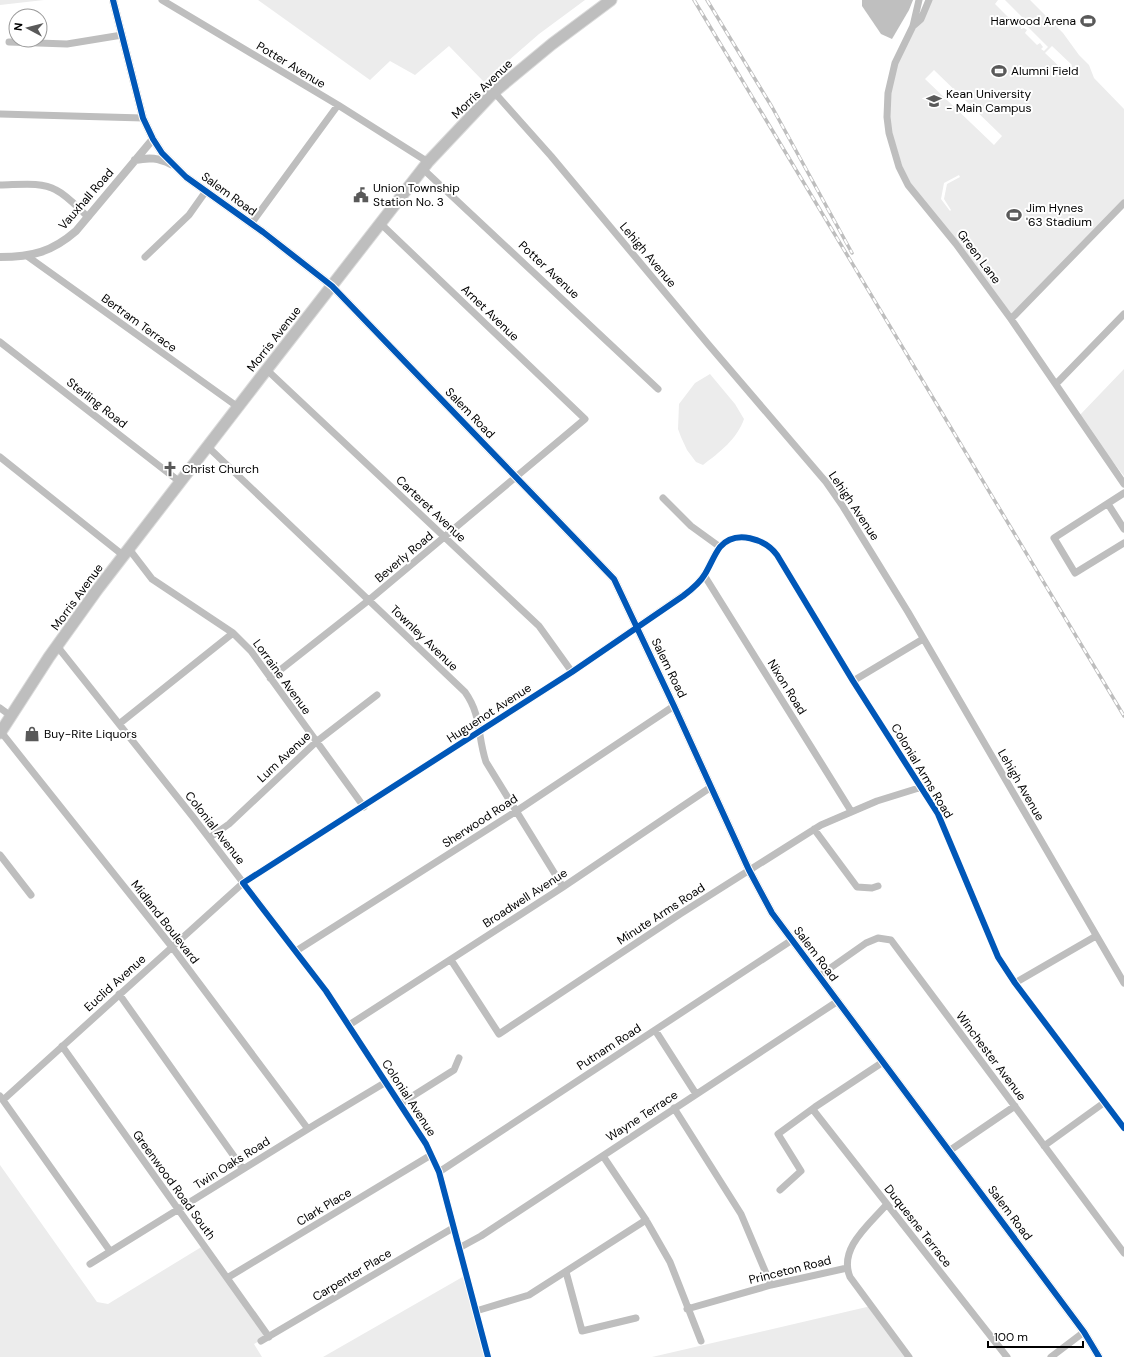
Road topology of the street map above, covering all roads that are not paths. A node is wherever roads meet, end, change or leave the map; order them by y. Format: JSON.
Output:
{"nodes":[{"id":1,"x":113,"y":0,"type":"edge"},
{"id":2,"x":162,"y":0,"type":"edge"},
{"id":3,"x":611,"y":0,"type":"edge"},
{"id":4,"x":919,"y":0,"type":"edge"},
{"id":5,"x":929,"y":0,"type":"edge"},
{"id":6,"x":913,"y":26,"type":"junction"},
{"id":7,"x":122,"y":35,"type":"junction"},
{"id":8,"x":48,"y":43,"type":"edge"},
{"id":9,"x":494,"y":92,"type":"junction"},
{"id":10,"x":338,"y":105,"type":"junction"},
{"id":11,"x":0,"y":114,"type":"edge"},
{"id":12,"x":143,"y":118,"type":"junction"},
{"id":13,"x":153,"y":139,"type":"junction"},
{"id":14,"x":135,"y":160,"type":"junction"},
{"id":15,"x":174,"y":166,"type":"junction"},
{"id":16,"x":426,"y":166,"type":"junction"},
{"id":17,"x":0,"y":185,"type":"edge"},
{"id":18,"x":206,"y":191,"type":"junction"},
{"id":19,"x":1124,"y":203,"type":"edge"},
{"id":20,"x":88,"y":217,"type":"junction"},
{"id":21,"x":380,"y":223,"type":"junction"},
{"id":22,"x":251,"y":224,"type":"junction"},
{"id":23,"x":27,"y":256,"type":"junction"},
{"id":24,"x":0,"y":257,"type":"edge"},
{"id":25,"x":145,"y":257,"type":"dead end"},
{"id":26,"x":332,"y":286,"type":"junction"},
{"id":27,"x":1124,"y":314,"type":"edge"},
{"id":28,"x":1011,"y":318,"type":"junction"},
{"id":29,"x":0,"y":342,"type":"edge"},
{"id":30,"x":267,"y":370,"type":"junction"},
{"id":31,"x":1056,"y":384,"type":"junction"},
{"id":32,"x":658,"y":389,"type":"dead end"},
{"id":33,"x":238,"y":407,"type":"junction"},
{"id":34,"x":585,"y":419,"type":"joint"},
{"id":35,"x":207,"y":446,"type":"junction"},
{"id":36,"x":0,"y":457,"type":"edge"},
{"id":37,"x":516,"y":477,"type":"junction"},
{"id":38,"x":180,"y":482,"type":"junction"},
{"id":39,"x":1124,"y":484,"type":"edge"},
{"id":40,"x":1124,"y":493,"type":"edge"},
{"id":41,"x":663,"y":498,"type":"dead end"},
{"id":42,"x":1108,"y":504,"type":"junction"},
{"id":43,"x":1124,"y":529,"type":"edge"},
{"id":44,"x":445,"y":538,"type":"junction"},
{"id":45,"x":728,"y":541,"type":"joint"},
{"id":46,"x":1124,"y":543,"type":"edge"},
{"id":47,"x":720,"y":547,"type":"junction"},
{"id":48,"x":126,"y":552,"type":"junction"},
{"id":49,"x":704,"y":575,"type":"junction"},
{"id":50,"x":369,"y":600,"type":"junction"},
{"id":51,"x":636,"y":627,"type":"junction"},
{"id":52,"x":233,"y":633,"type":"junction"},
{"id":53,"x":923,"y":639,"type":"junction"},
{"id":54,"x":57,"y":646,"type":"junction"},
{"id":55,"x":572,"y":672,"type":"junction"},
{"id":56,"x":270,"y":678,"type":"junction"},
{"id":57,"x":853,"y":681,"type":"junction"},
{"id":58,"x":378,"y":695,"type":"dead end"},
{"id":59,"x":674,"y":706,"type":"junction"},
{"id":60,"x":0,"y":708,"type":"edge"},
{"id":61,"x":11,"y":716,"type":"junction"},
{"id":62,"x":119,"y":724,"type":"junction"},
{"id":63,"x":479,"y":732,"type":"junction"},
{"id":64,"x":0,"y":733,"type":"edge"},
{"id":65,"x":316,"y":742,"type":"junction"},
{"id":66,"x":711,"y":787,"type":"junction"},
{"id":67,"x":922,"y":787,"type":"junction"},
{"id":68,"x":364,"y":807,"type":"junction"},
{"id":69,"x":851,"y":811,"type":"junction"},
{"id":70,"x":515,"y":812,"type":"junction"},
{"id":71,"x":814,"y":829,"type":"junction"},
{"id":72,"x":209,"y":838,"type":"junction"},
{"id":73,"x":0,"y":855,"type":"edge"},
{"id":74,"x":749,"y":870,"type":"junction"},
{"id":75,"x":244,"y":883,"type":"junction"},
{"id":76,"x":878,"y":886,"type":"dead end"},
{"id":77,"x":563,"y":887,"type":"junction"},
{"id":78,"x":31,"y":895,"type":"dead end"},
{"id":79,"x":1096,"y":936,"type":"junction"},
{"id":80,"x":792,"y":940,"type":"junction"},
{"id":81,"x":172,"y":947,"type":"junction"},
{"id":82,"x":296,"y":951,"type":"junction"},
{"id":83,"x":451,"y":960,"type":"junction"},
{"id":84,"x":819,"y":976,"type":"junction"},
{"id":85,"x":1015,"y":983,"type":"junction"},
{"id":86,"x":1124,"y":983,"type":"edge"},
{"id":87,"x":119,"y":994,"type":"junction"},
{"id":88,"x":838,"y":1001,"type":"junction"},
{"id":89,"x":349,"y":1025,"type":"junction"},
{"id":90,"x":655,"y":1030,"type":"junction"},
{"id":91,"x":62,"y":1046,"type":"junction"},
{"id":92,"x":459,"y":1058,"type":"dead end"},
{"id":93,"x":883,"y":1062,"type":"junction"},
{"id":94,"x":386,"y":1082,"type":"junction"},
{"id":95,"x":696,"y":1094,"type":"junction"},
{"id":96,"x":2,"y":1098,"type":"edge"},
{"id":97,"x":1105,"y":1102,"type":"junction"},
{"id":98,"x":400,"y":1104,"type":"junction"},
{"id":99,"x":1015,"y":1106,"type":"junction"},
{"id":100,"x":815,"y":1107,"type":"junction"},
{"id":101,"x":674,"y":1108,"type":"junction"},
{"id":102,"x":1124,"y":1128,"type":"edge"},
{"id":103,"x":308,"y":1129,"type":"junction"},
{"id":104,"x":1044,"y":1146,"type":"junction"},
{"id":105,"x":949,"y":1151,"type":"junction"},
{"id":106,"x":431,"y":1155,"type":"junction"},
{"id":107,"x":603,"y":1156,"type":"junction"},
{"id":108,"x":243,"y":1169,"type":"junction"},
{"id":109,"x":439,"y":1172,"type":"junction"},
{"id":110,"x":780,"y":1190,"type":"dead end"},
{"id":111,"x":887,"y":1204,"type":"junction"},
{"id":112,"x":178,"y":1209,"type":"junction"},
{"id":113,"x":646,"y":1220,"type":"junction"},
{"id":114,"x":453,"y":1228,"type":"junction"},
{"id":115,"x":458,"y":1248,"type":"junction"},
{"id":116,"x":110,"y":1251,"type":"junction"},
{"id":117,"x":1124,"y":1253,"type":"edge"},
{"id":118,"x":90,"y":1264,"type":"dead end"},
{"id":119,"x":847,"y":1268,"type":"junction"},
{"id":120,"x":566,"y":1272,"type":"junction"},
{"id":121,"x":227,"y":1278,"type":"junction"},
{"id":122,"x":771,"y":1285,"type":"junction"},
{"id":123,"x":687,"y":1309,"type":"junction"},
{"id":124,"x":476,"y":1311,"type":"junction"},
{"id":125,"x":636,"y":1318,"type":"dead end"},
{"id":126,"x":1084,"y":1332,"type":"junction"},
{"id":127,"x":269,"y":1336,"type":"junction"},
{"id":128,"x":261,"y":1341,"type":"dead end"},
{"id":129,"x":701,"y":1341,"type":"dead end"},
{"id":130,"x":488,"y":1357,"type":"edge"},
{"id":131,"x":909,"y":1357,"type":"edge"},
{"id":132,"x":1007,"y":1357,"type":"edge"},
{"id":133,"x":1051,"y":1357,"type":"edge"},
{"id":134,"x":1099,"y":1357,"type":"edge"}],
"edges":[{"from":1,"to":7,"type":"street","name":"Salem Road"},
{"from":2,"to":10,"type":"street","name":"Potter Avenue"},
{"from":3,"to":9,"type":"main road","name":"Morris Avenue"},
{"from":4,"to":6,"type":"street","name":"Green Lane"},
{"from":5,"to":6,"type":"street","name":"Green Lane"},
{"from":6,"to":28,"type":"street","name":"Green Lane"},
{"from":7,"to":8,"type":"street"},
{"from":7,"to":12,"type":"street","name":"Salem Road"},
{"from":9,"to":16,"type":"main road","name":"Morris Avenue"},
{"from":9,"to":53,"type":"street","name":"Lehigh Avenue"},
{"from":10,"to":16,"type":"street","name":"Potter Avenue"},
{"from":10,"to":22,"type":"street"},
{"from":11,"to":12,"type":"street"},
{"from":12,"to":13,"type":"street","name":"Salem Road"},
{"from":13,"to":14,"type":"street","name":"Vauxhall Road"},
{"from":13,"to":15,"type":"street","name":"Salem Road"},
{"from":14,"to":15,"type":"street"},
{"from":14,"to":20,"type":"street","name":"Vauxhall Road"},
{"from":15,"to":18,"type":"street","name":"Salem Road"},
{"from":16,"to":21,"type":"main road","name":"Morris Avenue"},
{"from":16,"to":32,"type":"street","name":"Potter Avenue"},
{"from":17,"to":20,"type":"street"},
{"from":18,"to":22,"type":"street","name":"Salem Road"},
{"from":18,"to":25,"type":"street"},
{"from":19,"to":28,"type":"street"},
{"from":20,"to":23,"type":"street","name":"Vauxhall Road"},
{"from":21,"to":26,"type":"main road","name":"Morris Avenue"},
{"from":21,"to":34,"type":"street","name":"Arnet Avenue"},
{"from":22,"to":26,"type":"street","name":"Salem Road"},
{"from":23,"to":24,"type":"street","name":"Vauxhall Road"},
{"from":23,"to":33,"type":"street","name":"Bertram Terrace"},
{"from":26,"to":30,"type":"main road","name":"Morris Avenue"},
{"from":26,"to":37,"type":"street","name":"Salem Road"},
{"from":27,"to":31,"type":"street"},
{"from":28,"to":31,"type":"street","name":"Green Lane"},
{"from":29,"to":38,"type":"street","name":"Sterling Road"},
{"from":30,"to":33,"type":"main road","name":"Morris Avenue"},
{"from":30,"to":44,"type":"street","name":"Carteret Avenue"},
{"from":31,"to":39,"type":"street","name":"Green Lane"},
{"from":33,"to":35,"type":"main road","name":"Morris Avenue"},
{"from":34,"to":37,"type":"street","name":"Beverly Road"},
{"from":35,"to":38,"type":"main road","name":"Morris Avenue"},
{"from":35,"to":50,"type":"street","name":"Townley Avenue"},
{"from":36,"to":48,"type":"street","name":"Lorraine Avenue"},
{"from":37,"to":44,"type":"street","name":"Beverly Road"},
{"from":37,"to":51,"type":"street","name":"Salem Road"},
{"from":38,"to":48,"type":"main road","name":"Morris Avenue"},
{"from":40,"to":42,"type":"street"},
{"from":41,"to":47,"type":"street"},
{"from":42,"to":43,"type":"street"},
{"from":42,"to":46,"type":"street"},
{"from":44,"to":50,"type":"street","name":"Beverly Road"},
{"from":44,"to":55,"type":"street","name":"Carteret Avenue"},
{"from":45,"to":47,"type":"street","name":"Huguenot Avenue"},
{"from":45,"to":57,"type":"street","name":"Colonial Arms Road"},
{"from":47,"to":49,"type":"street","name":"Huguenot Avenue"},
{"from":48,"to":52,"type":"street","name":"Lorraine Avenue"},
{"from":48,"to":54,"type":"main road","name":"Morris Avenue"},
{"from":49,"to":51,"type":"street","name":"Huguenot Avenue"},
{"from":49,"to":69,"type":"street","name":"Nixon Road"},
{"from":50,"to":56,"type":"street","name":"Beverly Road"},
{"from":50,"to":63,"type":"street","name":"Townley Avenue"},
{"from":51,"to":55,"type":"street","name":"Huguenot Avenue"},
{"from":51,"to":59,"type":"street","name":"Salem Road"},
{"from":52,"to":56,"type":"street","name":"Lorraine Avenue"},
{"from":52,"to":62,"type":"street"},
{"from":53,"to":57,"type":"street"},
{"from":53,"to":79,"type":"street","name":"Lehigh Avenue"},
{"from":54,"to":61,"type":"main road","name":"Morris Avenue"},
{"from":54,"to":62,"type":"street","name":"Colonial Avenue"},
{"from":55,"to":63,"type":"street","name":"Huguenot Avenue"},
{"from":56,"to":65,"type":"street","name":"Lorraine Avenue"},
{"from":57,"to":67,"type":"street","name":"Colonial Arms Road"},
{"from":58,"to":65,"type":"street","name":"Lum Avenue"},
{"from":59,"to":66,"type":"street","name":"Salem Road"},
{"from":59,"to":70,"type":"street","name":"Sherwood Road"},
{"from":60,"to":61,"type":"street"},
{"from":61,"to":64,"type":"main road","name":"Morris Avenue"},
{"from":62,"to":72,"type":"street","name":"Colonial Avenue"},
{"from":63,"to":68,"type":"street","name":"Huguenot Avenue"},
{"from":63,"to":70,"type":"street","name":"Townley Avenue"},
{"from":64,"to":81,"type":"street","name":"Midland Boulevard"},
{"from":65,"to":68,"type":"street","name":"Lorraine Avenue"},
{"from":65,"to":72,"type":"street","name":"Lum Avenue"},
{"from":66,"to":74,"type":"street","name":"Salem Road"},
{"from":66,"to":77,"type":"street","name":"Broadwell Avenue"},
{"from":67,"to":69,"type":"street","name":"Minute Arms Road"},
{"from":67,"to":85,"type":"street","name":"Colonial Arms Road"},
{"from":68,"to":75,"type":"street","name":"Huguenot Avenue"},
{"from":69,"to":71,"type":"street","name":"Minute Arms Road"},
{"from":70,"to":77,"type":"street","name":"Townley Avenue"},
{"from":70,"to":82,"type":"street","name":"Sherwood Road"},
{"from":71,"to":74,"type":"street","name":"Minute Arms Road"},
{"from":71,"to":76,"type":"street"},
{"from":72,"to":75,"type":"street","name":"Colonial Avenue"},
{"from":73,"to":78,"type":"street"},
{"from":74,"to":80,"type":"street","name":"Salem Road"},
{"from":74,"to":83,"type":"street","name":"Minute Arms Road"},
{"from":75,"to":81,"type":"street","name":"Euclid Avenue"},
{"from":75,"to":82,"type":"street","name":"Colonial Avenue"},
{"from":77,"to":83,"type":"street","name":"Broadwell Avenue"},
{"from":79,"to":85,"type":"street"},
{"from":79,"to":86,"type":"street","name":"Lehigh Avenue"},
{"from":80,"to":84,"type":"street","name":"Salem Road"},
{"from":80,"to":90,"type":"street","name":"Putnam Road"},
{"from":81,"to":87,"type":"street","name":"Euclid Avenue"},
{"from":81,"to":103,"type":"street","name":"Midland Boulevard"},
{"from":82,"to":89,"type":"street","name":"Colonial Avenue"},
{"from":83,"to":89,"type":"street","name":"Broadwell Avenue"},
{"from":84,"to":88,"type":"street","name":"Salem Road"},
{"from":84,"to":99,"type":"street","name":"Winchester Avenue"},
{"from":85,"to":97,"type":"street","name":"Colonial Arms Road"},
{"from":87,"to":91,"type":"street","name":"Euclid Avenue"},
{"from":87,"to":108,"type":"street"},
{"from":88,"to":93,"type":"street","name":"Salem Road"},
{"from":88,"to":95,"type":"street","name":"Wayne Terrace"},
{"from":89,"to":94,"type":"street","name":"Colonial Avenue"},
{"from":90,"to":95,"type":"street"},
{"from":90,"to":109,"type":"street","name":"Putnam Road"},
{"from":91,"to":96,"type":"street","name":"Euclid Avenue"},
{"from":91,"to":112,"type":"street","name":"Greenwood Road South"},
{"from":92,"to":98,"type":"street"},
{"from":93,"to":100,"type":"street"},
{"from":93,"to":105,"type":"street","name":"Salem Road"},
{"from":94,"to":98,"type":"street","name":"Colonial Avenue"},
{"from":94,"to":103,"type":"street","name":"Twin Oaks Road"},
{"from":95,"to":101,"type":"street","name":"Wayne Terrace"},
{"from":96,"to":116,"type":"street"},
{"from":97,"to":102,"type":"street","name":"Colonial Arms Road"},
{"from":97,"to":104,"type":"street"},
{"from":98,"to":106,"type":"street","name":"Colonial Avenue"},
{"from":99,"to":104,"type":"street","name":"Winchester Avenue"},
{"from":99,"to":105,"type":"street"},
{"from":100,"to":110,"type":"street"},
{"from":100,"to":111,"type":"street","name":"Duquesne Terrace"},
{"from":101,"to":107,"type":"street","name":"Wayne Terrace"},
{"from":101,"to":122,"type":"street"},
{"from":103,"to":108,"type":"street","name":"Twin Oaks Road"},
{"from":104,"to":117,"type":"street","name":"Winchester Avenue"},
{"from":105,"to":126,"type":"street","name":"Salem Road"},
{"from":106,"to":109,"type":"street","name":"Colonial Avenue"},
{"from":106,"to":121,"type":"street","name":"Clark Place"},
{"from":107,"to":113,"type":"street"},
{"from":107,"to":115,"type":"street","name":"Wayne Terrace"},
{"from":108,"to":112,"type":"street","name":"Twin Oaks Road"},
{"from":109,"to":114,"type":"street","name":"Colonial Avenue"},
{"from":111,"to":119,"type":"street","name":"Princeton Road"},
{"from":111,"to":132,"type":"street","name":"Duquesne Terrace"},
{"from":112,"to":116,"type":"street","name":"Twin Oaks Road"},
{"from":112,"to":121,"type":"street","name":"Greenwood Road South"},
{"from":113,"to":120,"type":"street"},
{"from":113,"to":123,"type":"street"},
{"from":114,"to":115,"type":"street","name":"Colonial Avenue"},
{"from":114,"to":127,"type":"street","name":"Carpenter Place"},
{"from":115,"to":124,"type":"street","name":"Colonial Avenue"},
{"from":116,"to":118,"type":"street","name":"Twin Oaks Road"},
{"from":119,"to":122,"type":"street","name":"Princeton Road"},
{"from":119,"to":131,"type":"street"},
{"from":120,"to":124,"type":"street"},
{"from":120,"to":125,"type":"street"},
{"from":121,"to":127,"type":"street","name":"Greenwood Road South"},
{"from":122,"to":123,"type":"street","name":"Princeton Road"},
{"from":123,"to":129,"type":"street"},
{"from":124,"to":130,"type":"street","name":"Colonial Avenue"},
{"from":126,"to":133,"type":"street"},
{"from":126,"to":134,"type":"street","name":"Salem Road"},
{"from":127,"to":128,"type":"street","name":"Carpenter Place"}]}
